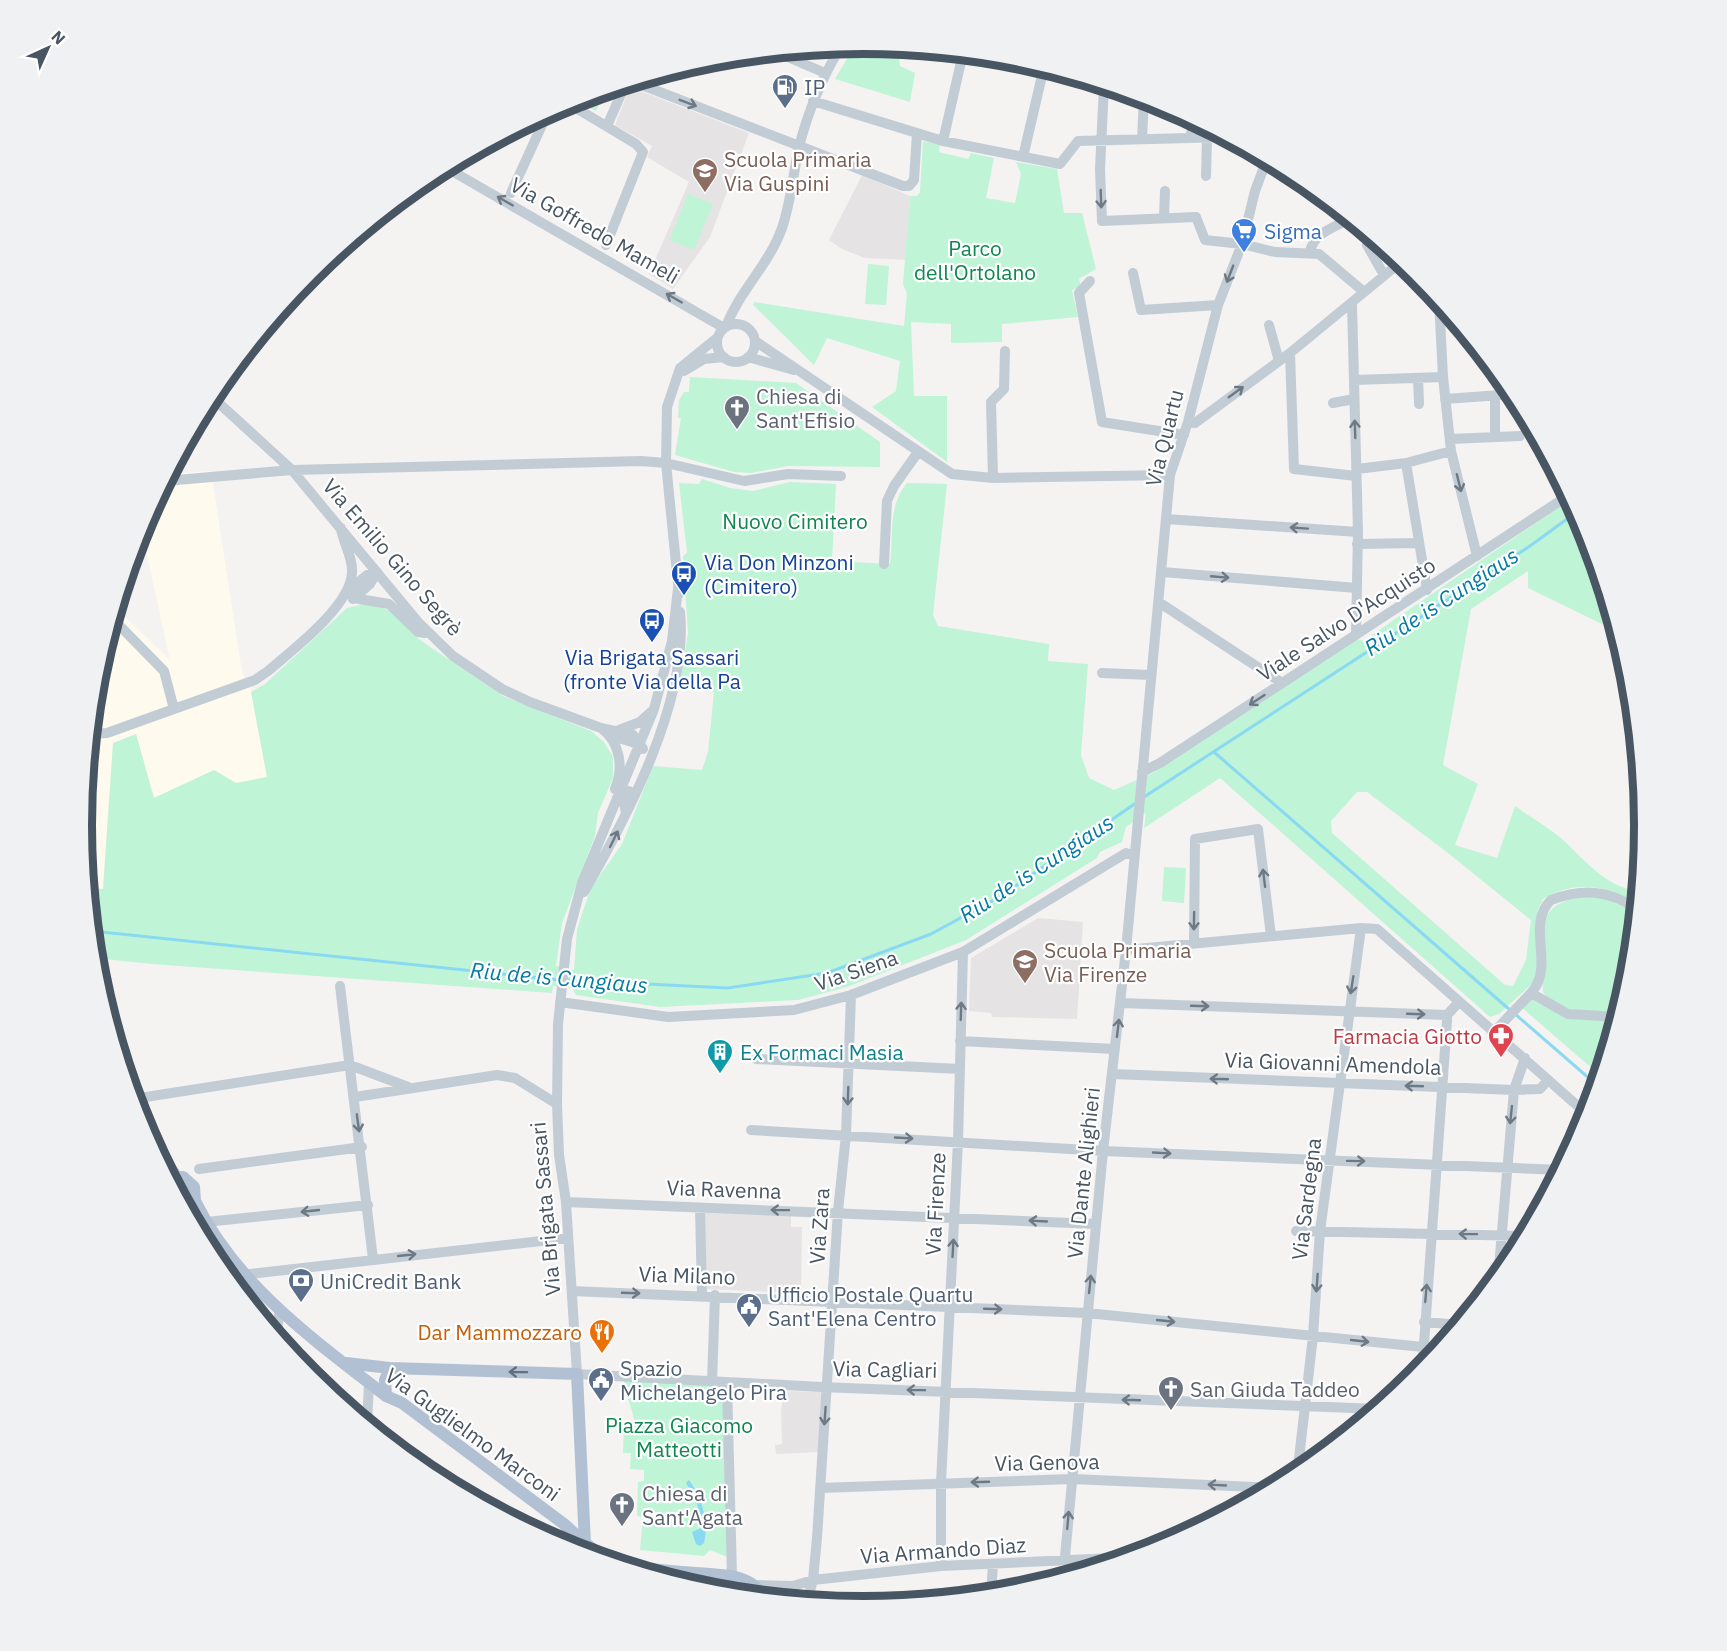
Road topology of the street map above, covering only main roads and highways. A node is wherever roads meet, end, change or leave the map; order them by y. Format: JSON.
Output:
{"nodes":[{"id":1,"x":177,"y":1177,"type":"edge"},
{"id":2,"x":190,"y":1202,"type":"edge"},
{"id":3,"x":197,"y":1214,"type":"edge"},
{"id":4,"x":345,"y":1363,"type":"junction"},
{"id":5,"x":390,"y":1368,"type":"junction"},
{"id":6,"x":577,"y":1374,"type":"joint"},
{"id":7,"x":386,"y":1396,"type":"junction"},
{"id":8,"x":583,"y":1507,"type":"junction"},
{"id":9,"x":558,"y":1520,"type":"junction"},
{"id":10,"x":578,"y":1542,"type":"edge"},
{"id":11,"x":585,"y":1544,"type":"edge"},
{"id":12,"x":673,"y":1573,"type":"edge"},
{"id":13,"x":758,"y":1589,"type":"edge"}],
"edges":[{"from":1,"to":2,"type":"main road","name":"Via Guglielmo Marconi"},
{"from":3,"to":4,"type":"main road","name":"Via Guglielmo Marconi"},
{"from":4,"to":5,"type":"main road","name":"Via Cagliari"},
{"from":4,"to":7,"type":"main road","name":"Via Guglielmo Marconi"},
{"from":6,"to":5,"type":"main road","name":"Via Cagliari","one_way":true},
{"from":5,"to":7,"type":"main road"},
{"from":6,"to":8,"type":"main road","name":"Via Brigata Sassari"},
{"from":7,"to":9,"type":"main road","name":"Via Guglielmo Marconi"},
{"from":8,"to":9,"type":"main road"},
{"from":8,"to":11,"type":"main road","name":"Via Brigata Sassari"},
{"from":9,"to":10,"type":"main road","name":"Via Guglielmo Marconi"},
{"from":12,"to":13,"type":"main road","name":"Via Guglielmo Marconi"}]}
